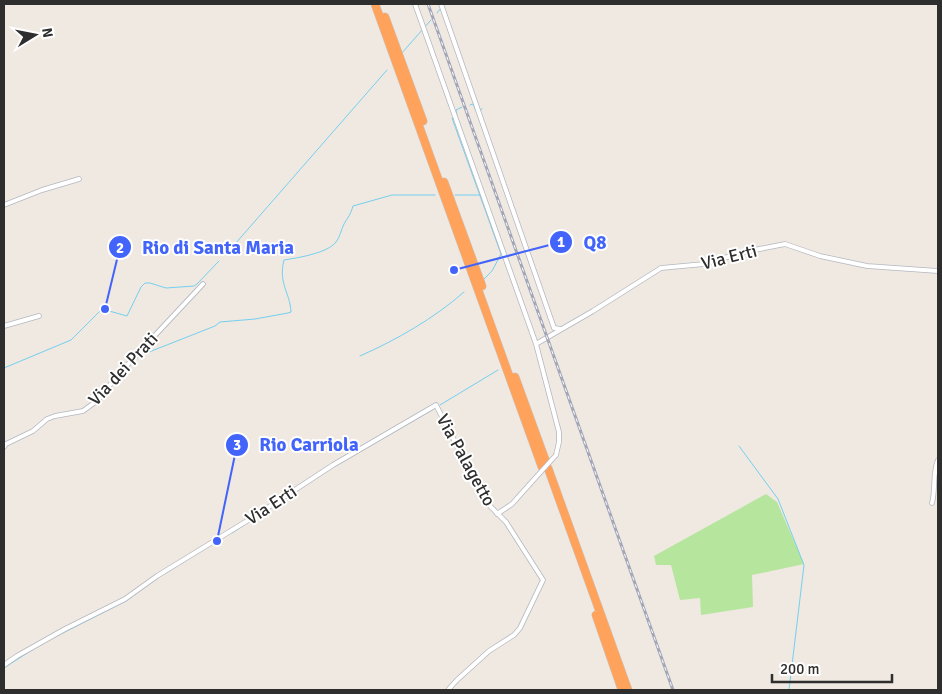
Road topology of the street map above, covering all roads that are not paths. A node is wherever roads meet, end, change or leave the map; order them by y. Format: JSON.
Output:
{"nodes":[{"id":1,"x":375,"y":4,"type":"edge"},
{"id":2,"x":380,"y":4,"type":"edge"},
{"id":3,"x":415,"y":4,"type":"edge"},
{"id":4,"x":442,"y":6,"type":"edge"},
{"id":5,"x":79,"y":179,"type":"dead end"},
{"id":6,"x":4,"y":205,"type":"edge"},
{"id":7,"x":938,"y":271,"type":"edge"},
{"id":8,"x":203,"y":284,"type":"dead end"},
{"id":9,"x":38,"y":316,"type":"dead end"},
{"id":10,"x":4,"y":326,"type":"edge"},
{"id":11,"x":561,"y":329,"type":"junction"},
{"id":12,"x":536,"y":344,"type":"junction"},
{"id":13,"x":436,"y":405,"type":"joint"},
{"id":14,"x":4,"y":447,"type":"edge"},
{"id":15,"x":938,"y":460,"type":"edge"},
{"id":16,"x":545,"y":467,"type":"junction"},
{"id":17,"x":932,"y":503,"type":"dead end"},
{"id":18,"x":497,"y":514,"type":"junction"},
{"id":19,"x":4,"y":665,"type":"edge"},
{"id":20,"x":448,"y":690,"type":"edge"},
{"id":21,"x":622,"y":690,"type":"edge"},
{"id":22,"x":628,"y":690,"type":"edge"}],
"edges":[{"from":1,"to":16,"type":"highway"},
{"from":2,"to":16,"type":"highway"},
{"from":3,"to":12,"type":"street","name":"Via Palagetto"},
{"from":4,"to":11,"type":"street"},
{"from":5,"to":6,"type":"street"},
{"from":7,"to":11,"type":"street","name":"Via Erti"},
{"from":8,"to":14,"type":"street","name":"Via dei Prati"},
{"from":9,"to":10,"type":"street"},
{"from":11,"to":12,"type":"street","name":"Via Erti"},
{"from":12,"to":18,"type":"street","name":"Via Palagetto","bridge":true},
{"from":13,"to":18,"type":"street","name":"Via Palagetto"},
{"from":13,"to":19,"type":"street","name":"Via Erti"},
{"from":15,"to":17,"type":"street"},
{"from":16,"to":21,"type":"highway"},
{"from":16,"to":22,"type":"highway"},
{"from":18,"to":20,"type":"street","name":"Via Palagetto"}]}
